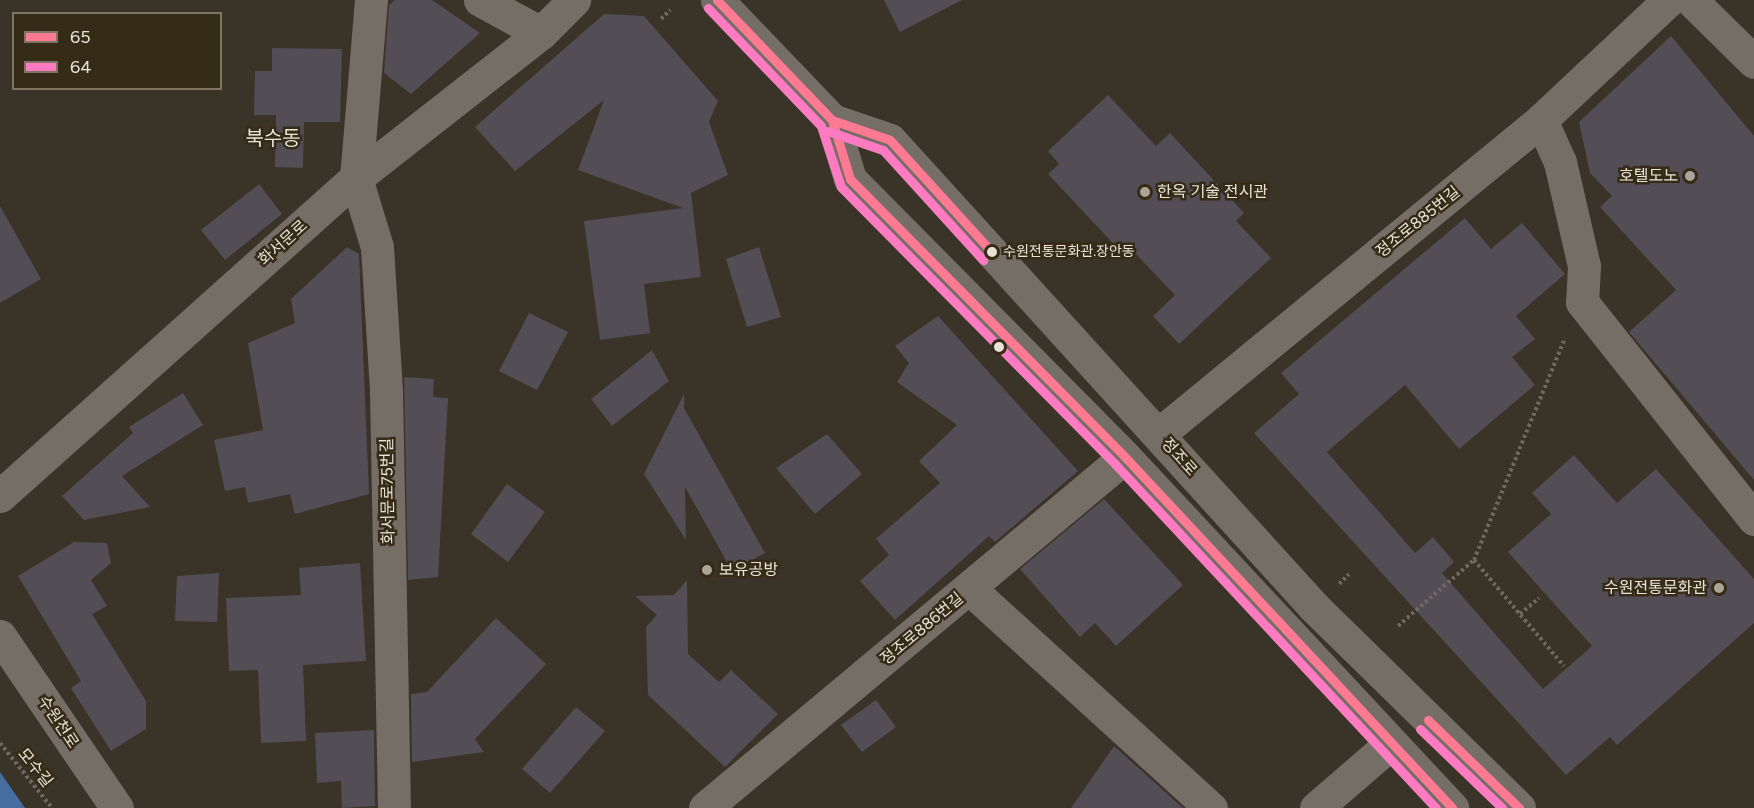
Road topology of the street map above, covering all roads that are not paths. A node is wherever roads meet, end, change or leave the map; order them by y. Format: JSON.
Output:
{"nodes":[{"id":1,"x":371,"y":0,"type":"edge"},
{"id":2,"x":480,"y":0,"type":"edge"},
{"id":3,"x":574,"y":0,"type":"edge"},
{"id":4,"x":717,"y":0,"type":"edge"},
{"id":5,"x":1669,"y":0,"type":"edge"},
{"id":6,"x":1691,"y":0,"type":"edge"},
{"id":7,"x":541,"y":33,"type":"junction"},
{"id":8,"x":1754,"y":62,"type":"edge"},
{"id":9,"x":832,"y":120,"type":"junction"},
{"id":10,"x":1541,"y":120,"type":"junction"},
{"id":11,"x":356,"y":178,"type":"junction"},
{"id":12,"x":1159,"y":434,"type":"junction"},
{"id":13,"x":1125,"y":457,"type":"junction"},
{"id":14,"x":0,"y":496,"type":"edge"},
{"id":15,"x":1754,"y":519,"type":"edge"},
{"id":16,"x":970,"y":589,"type":"junction"},
{"id":17,"x":0,"y":636,"type":"edge"},
{"id":18,"x":1389,"y":745,"type":"junction"},
{"id":19,"x":717,"y":805,"type":"edge"},
{"id":20,"x":117,"y":808,"type":"edge"},
{"id":21,"x":394,"y":808,"type":"edge"},
{"id":22,"x":1211,"y":808,"type":"edge"},
{"id":23,"x":1316,"y":808,"type":"edge"},
{"id":24,"x":1452,"y":808,"type":"edge"},
{"id":25,"x":1519,"y":808,"type":"edge"}],
"edges":[{"from":1,"to":11,"type":"street"},
{"from":2,"to":7,"type":"street"},
{"from":3,"to":7,"type":"street","name":"화서문로"},
{"from":4,"to":9,"type":"street","name":"정조로"},
{"from":5,"to":10,"type":"street","name":"정조로885번길"},
{"from":6,"to":8,"type":"street"},
{"from":7,"to":11,"type":"street","name":"화서문로"},
{"from":9,"to":12,"type":"street","name":"정조로"},
{"from":9,"to":13,"type":"street","name":"정조로"},
{"from":10,"to":12,"type":"street","name":"정조로885번길"},
{"from":10,"to":15,"type":"street"},
{"from":11,"to":14,"type":"street","name":"화서문로"},
{"from":11,"to":21,"type":"street","name":"화서문로75번길"},
{"from":12,"to":25,"type":"street","name":"정조로"},
{"from":13,"to":16,"type":"street","name":"정조로886번길"},
{"from":13,"to":18,"type":"street","name":"정조로"},
{"from":16,"to":19,"type":"street","name":"정조로886번길"},
{"from":16,"to":22,"type":"street"},
{"from":17,"to":20,"type":"street","name":"수원천로"},
{"from":18,"to":23,"type":"street"},
{"from":18,"to":24,"type":"street","name":"정조로"}]}
